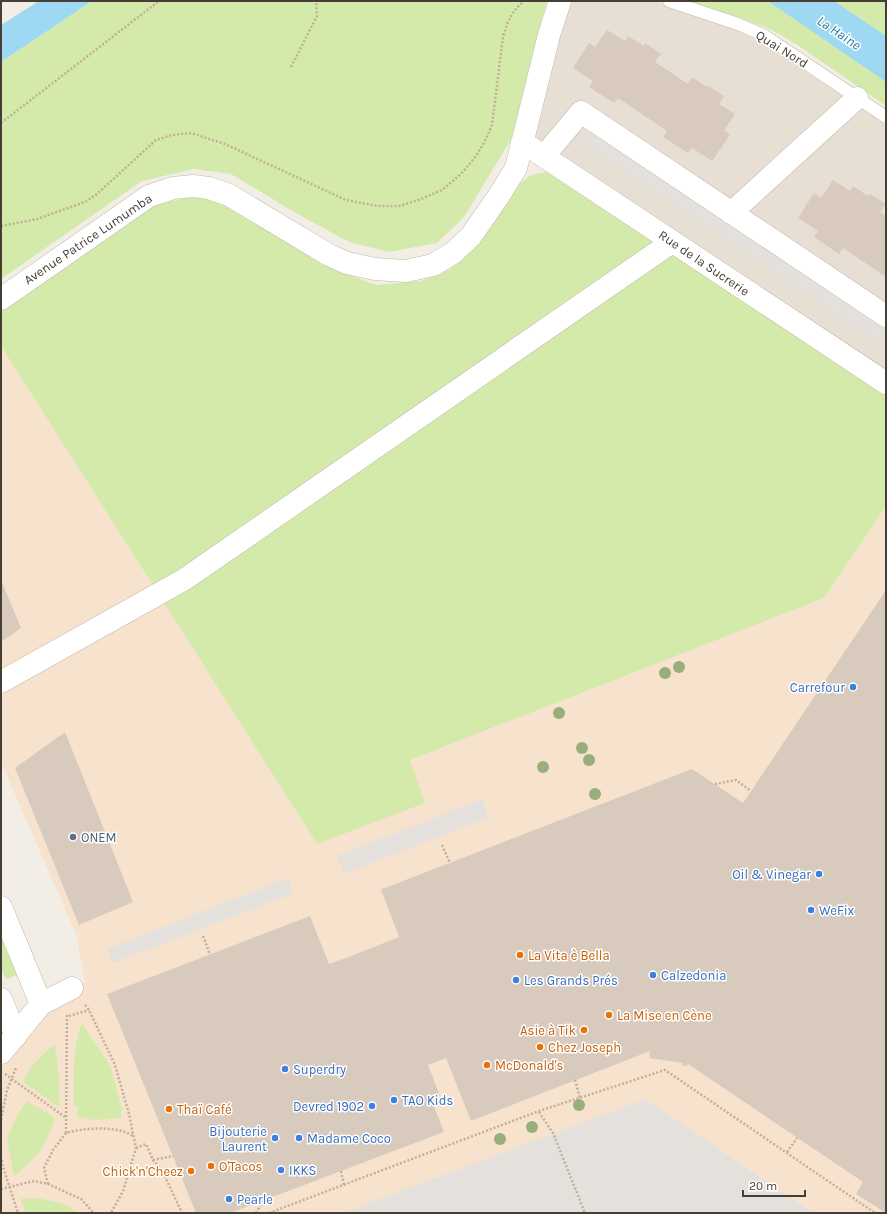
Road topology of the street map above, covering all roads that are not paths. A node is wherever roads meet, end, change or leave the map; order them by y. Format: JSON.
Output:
{"nodes":[{"id":1,"x":560,"y":1,"type":"edge"},
{"id":2,"x":668,"y":1,"type":"edge"},
{"id":3,"x":857,"y":98,"type":"junction"},
{"id":4,"x":886,"y":117,"type":"edge"},
{"id":5,"x":522,"y":142,"type":"junction"},
{"id":6,"x":544,"y":156,"type":"junction"},
{"id":7,"x":732,"y":213,"type":"junction"},
{"id":8,"x":672,"y":242,"type":"junction"},
{"id":9,"x":1,"y":287,"type":"edge"},
{"id":10,"x":1,"y":299,"type":"edge"},
{"id":11,"x":886,"y":316,"type":"edge"},
{"id":12,"x":886,"y":383,"type":"edge"},
{"id":13,"x":1,"y":682,"type":"edge"},
{"id":14,"x":1,"y":907,"type":"edge"},
{"id":15,"x":72,"y":988,"type":"road end"},
{"id":16,"x":1,"y":999,"type":"edge"},
{"id":17,"x":41,"y":1004,"type":"junction"},
{"id":18,"x":16,"y":1036,"type":"junction"},
{"id":19,"x":9,"y":1059,"type":"edge"}],
"edges":[{"from":1,"to":5,"type":"street","name":"Avenue Patrice Lumumba"},
{"from":2,"to":3,"type":"lane","name":"Quai Nord"},
{"from":3,"to":4,"type":"lane","name":"Quai Nord"},
{"from":3,"to":7,"type":"street"},
{"from":5,"to":6,"type":"street","name":"Rue de la Sucrerie"},
{"from":5,"to":9,"type":"street","name":"Avenue Patrice Lumumba"},
{"from":5,"to":10,"type":"street","name":"Avenue Patrice Lumumba"},
{"from":6,"to":7,"type":"street"},
{"from":6,"to":8,"type":"street","name":"Rue de la Sucrerie"},
{"from":7,"to":11,"type":"street"},
{"from":8,"to":12,"type":"street","name":"Rue de la Sucrerie"},
{"from":8,"to":13,"type":"street"},
{"from":14,"to":17,"type":"street"},
{"from":15,"to":17,"type":"street"},
{"from":16,"to":18,"type":"street"},
{"from":17,"to":18,"type":"street"},
{"from":18,"to":19,"type":"street"}]}
